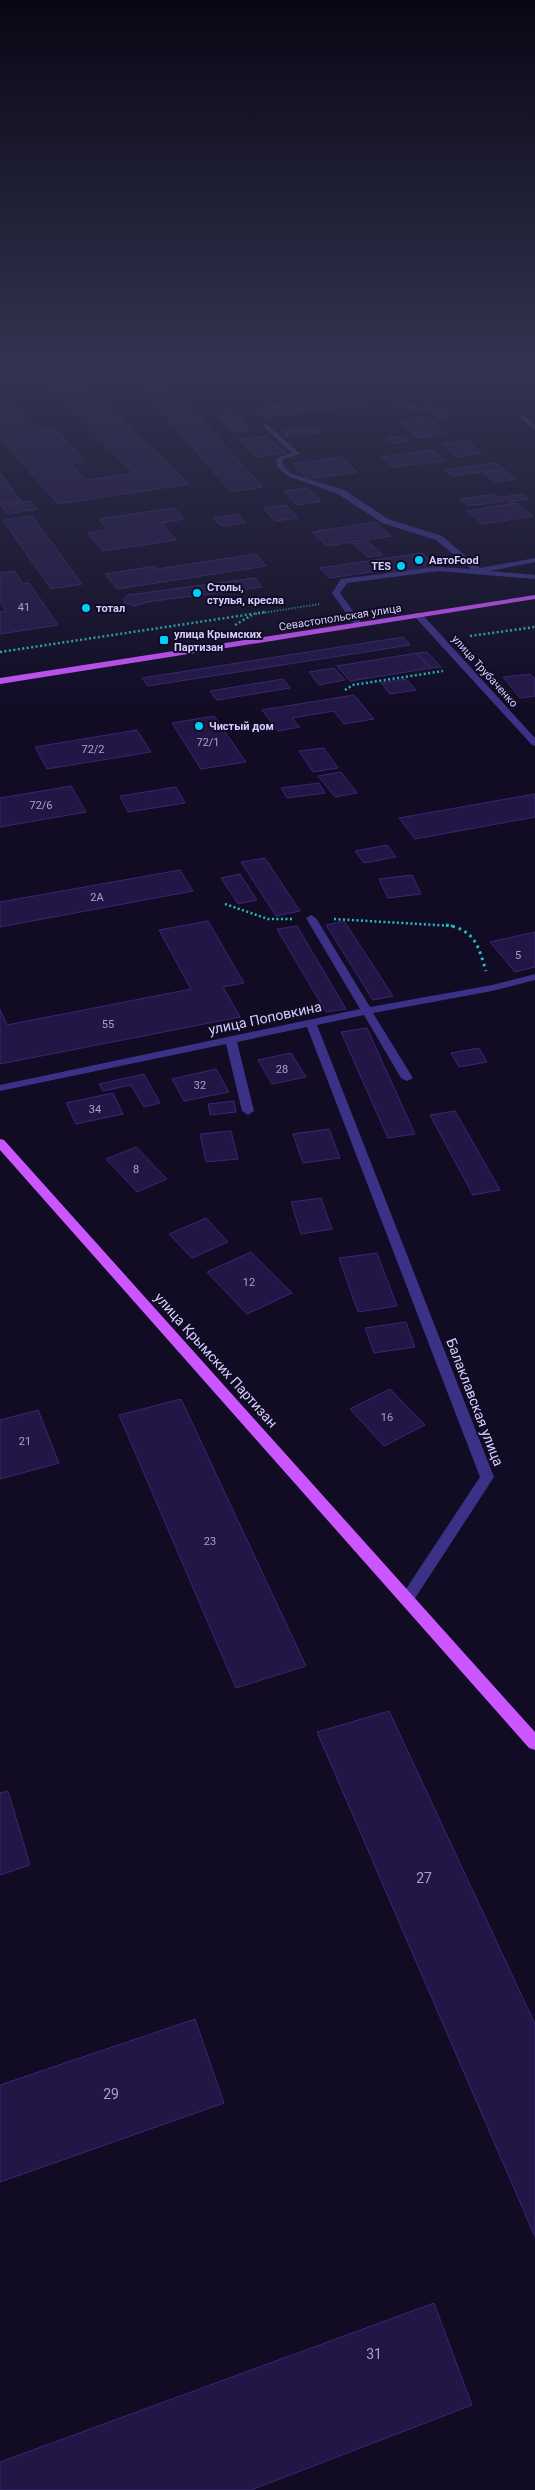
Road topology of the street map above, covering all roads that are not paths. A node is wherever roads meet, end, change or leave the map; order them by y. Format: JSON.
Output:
{"nodes":[{"id":1,"x":321,"y":485,"type":"edge"},
{"id":2,"x":535,"y":560,"type":"edge"},
{"id":3,"x":478,"y":571,"type":"junction"},
{"id":4,"x":535,"y":577,"type":"edge"},
{"id":5,"x":535,"y":597,"type":"edge"},
{"id":6,"x":418,"y":616,"type":"junction"},
{"id":7,"x":359,"y":624,"type":"junction"},
{"id":8,"x":0,"y":681,"type":"edge"},
{"id":9,"x":535,"y":743,"type":"edge"},
{"id":10,"x":311,"y":918,"type":"road end"},
{"id":11,"x":535,"y":977,"type":"edge"},
{"id":12,"x":367,"y":1011,"type":"junction"},
{"id":13,"x":310,"y":1024,"type":"junction"},
{"id":14,"x":231,"y":1040,"type":"junction"},
{"id":15,"x":407,"y":1078,"type":"dead end"},
{"id":16,"x":0,"y":1088,"type":"edge"},
{"id":17,"x":248,"y":1111,"type":"dead end"},
{"id":18,"x":0,"y":1143,"type":"edge"},
{"id":19,"x":407,"y":1600,"type":"junction"},
{"id":20,"x":535,"y":1743,"type":"edge"}],
"edges":[{"from":1,"to":3,"type":"street"},
{"from":2,"to":3,"type":"street"},
{"from":3,"to":4,"type":"street"},
{"from":3,"to":7,"type":"street"},
{"from":5,"to":6,"type":"main road","name":"Севастопольская улица"},
{"from":6,"to":7,"type":"main road","name":"Севастопольская улица"},
{"from":6,"to":9,"type":"street","name":"улица Трубаченко"},
{"from":7,"to":8,"type":"main road","name":"Севастопольская улица"},
{"from":10,"to":12,"type":"street"},
{"from":11,"to":12,"type":"street","name":"улица Поповкина"},
{"from":12,"to":13,"type":"street","name":"улица Поповкина"},
{"from":12,"to":15,"type":"street"},
{"from":13,"to":14,"type":"street","name":"улица Поповкина"},
{"from":13,"to":19,"type":"street","name":"Балаклавская улица"},
{"from":14,"to":16,"type":"street","name":"улица Поповкина"},
{"from":14,"to":17,"type":"street"},
{"from":18,"to":19,"type":"main road","name":"улица Крымских Партизан"},
{"from":19,"to":20,"type":"main road"}]}
